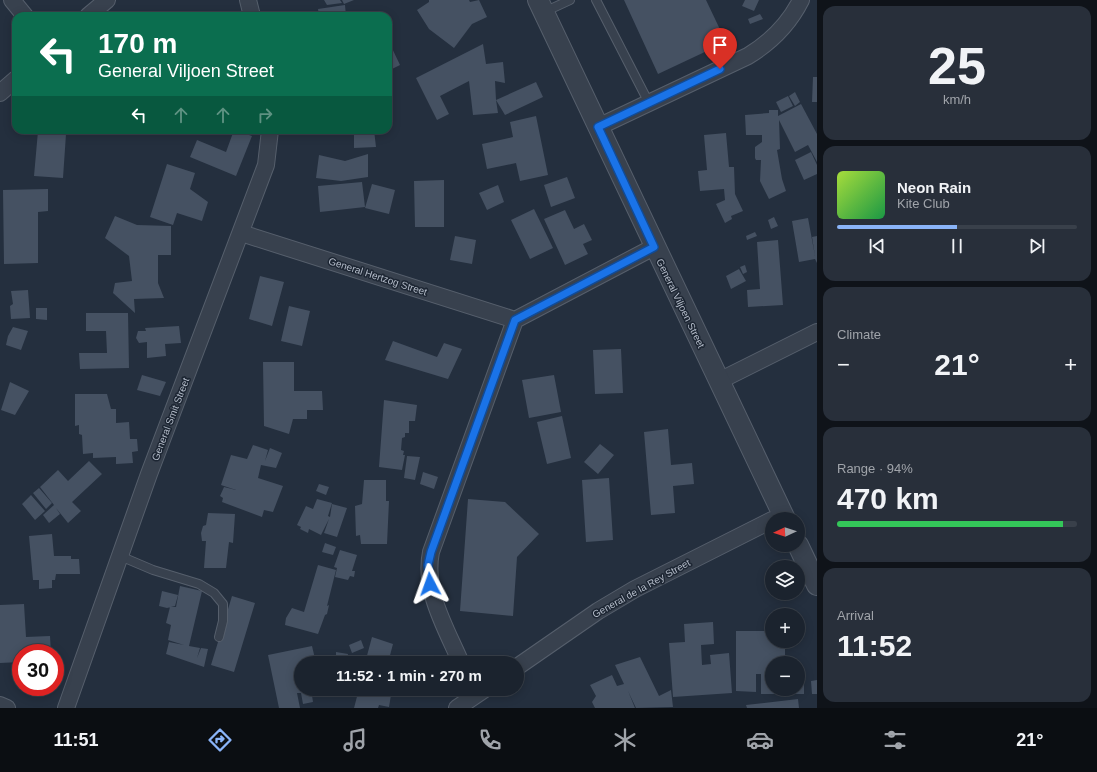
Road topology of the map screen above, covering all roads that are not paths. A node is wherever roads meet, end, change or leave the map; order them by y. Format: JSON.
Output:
{"nodes":[{"id":1,"x":12,"y":0,"type":"edge"},
{"id":2,"x":107,"y":0,"type":"edge"},
{"id":3,"x":248,"y":0,"type":"edge"},
{"id":4,"x":570,"y":0,"type":"edge"},
{"id":5,"x":596,"y":0,"type":"edge"},
{"id":6,"x":801,"y":0,"type":"edge"},
{"id":7,"x":541,"y":6,"type":"edge"},
{"id":8,"x":22,"y":12,"type":"edge"},
{"id":9,"x":93,"y":12,"type":"edge"},
{"id":10,"x":251,"y":12,"type":"edge"},
{"id":11,"x":12,"y":82,"type":"edge"},
{"id":12,"x":0,"y":93,"type":"edge"},
{"id":13,"x":649,"y":103,"type":"junction"},
{"id":14,"x":598,"y":127,"type":"junction"},
{"id":15,"x":270,"y":134,"type":"edge"},
{"id":16,"x":241,"y":232,"type":"junction"},
{"id":17,"x":654,"y":247,"type":"junction"},
{"id":18,"x":515,"y":320,"type":"junction"},
{"id":19,"x":817,"y":332,"type":"edge"},
{"id":20,"x":719,"y":381,"type":"junction"},
{"id":21,"x":775,"y":512,"type":"edge"},
{"id":22,"x":765,"y":524,"type":"edge"},
{"id":23,"x":801,"y":552,"type":"edge"},
{"id":24,"x":120,"y":556,"type":"junction"},
{"id":25,"x":817,"y":585,"type":"edge"},
{"id":26,"x":219,"y":637,"type":"dead end"},
{"id":27,"x":458,"y":656,"type":"edge"},
{"id":28,"x":524,"y":662,"type":"edge"},
{"id":29,"x":471,"y":696,"type":"edge"},
{"id":30,"x":0,"y":705,"type":"edge"},
{"id":31,"x":7,"y":708,"type":"edge"},
{"id":32,"x":66,"y":708,"type":"edge"},
{"id":33,"x":457,"y":708,"type":"edge"}],
"edges":[{"from":1,"to":8,"type":"street"},
{"from":2,"to":9,"type":"street"},
{"from":3,"to":10,"type":"street"},
{"from":4,"to":7,"type":"lane"},
{"from":5,"to":13,"type":"lane"},
{"from":6,"to":13,"type":"street"},
{"from":7,"to":14,"type":"street","name":"General Viljoen Street"},
{"from":11,"to":12,"type":"street"},
{"from":13,"to":14,"type":"street"},
{"from":14,"to":17,"type":"street","name":"General Viljoen Street"},
{"from":15,"to":16,"type":"street","name":"General Smit Street"},
{"from":16,"to":18,"type":"street","name":"General Hertzog Street"},
{"from":16,"to":24,"type":"street","name":"General Smit Street"},
{"from":17,"to":18,"type":"street"},
{"from":17,"to":20,"type":"street","name":"General Viljoen Street"},
{"from":18,"to":27,"type":"street"},
{"from":19,"to":20,"type":"street"},
{"from":20,"to":21,"type":"street","name":"General Viljoen Street"},
{"from":22,"to":28,"type":"street","name":"General de la Rey Street"},
{"from":23,"to":25,"type":"street"},
{"from":24,"to":26,"type":"lane"},
{"from":24,"to":32,"type":"street","name":"General Smit Street"},
{"from":29,"to":33,"type":"street"},
{"from":30,"to":31,"type":"street"}]}
